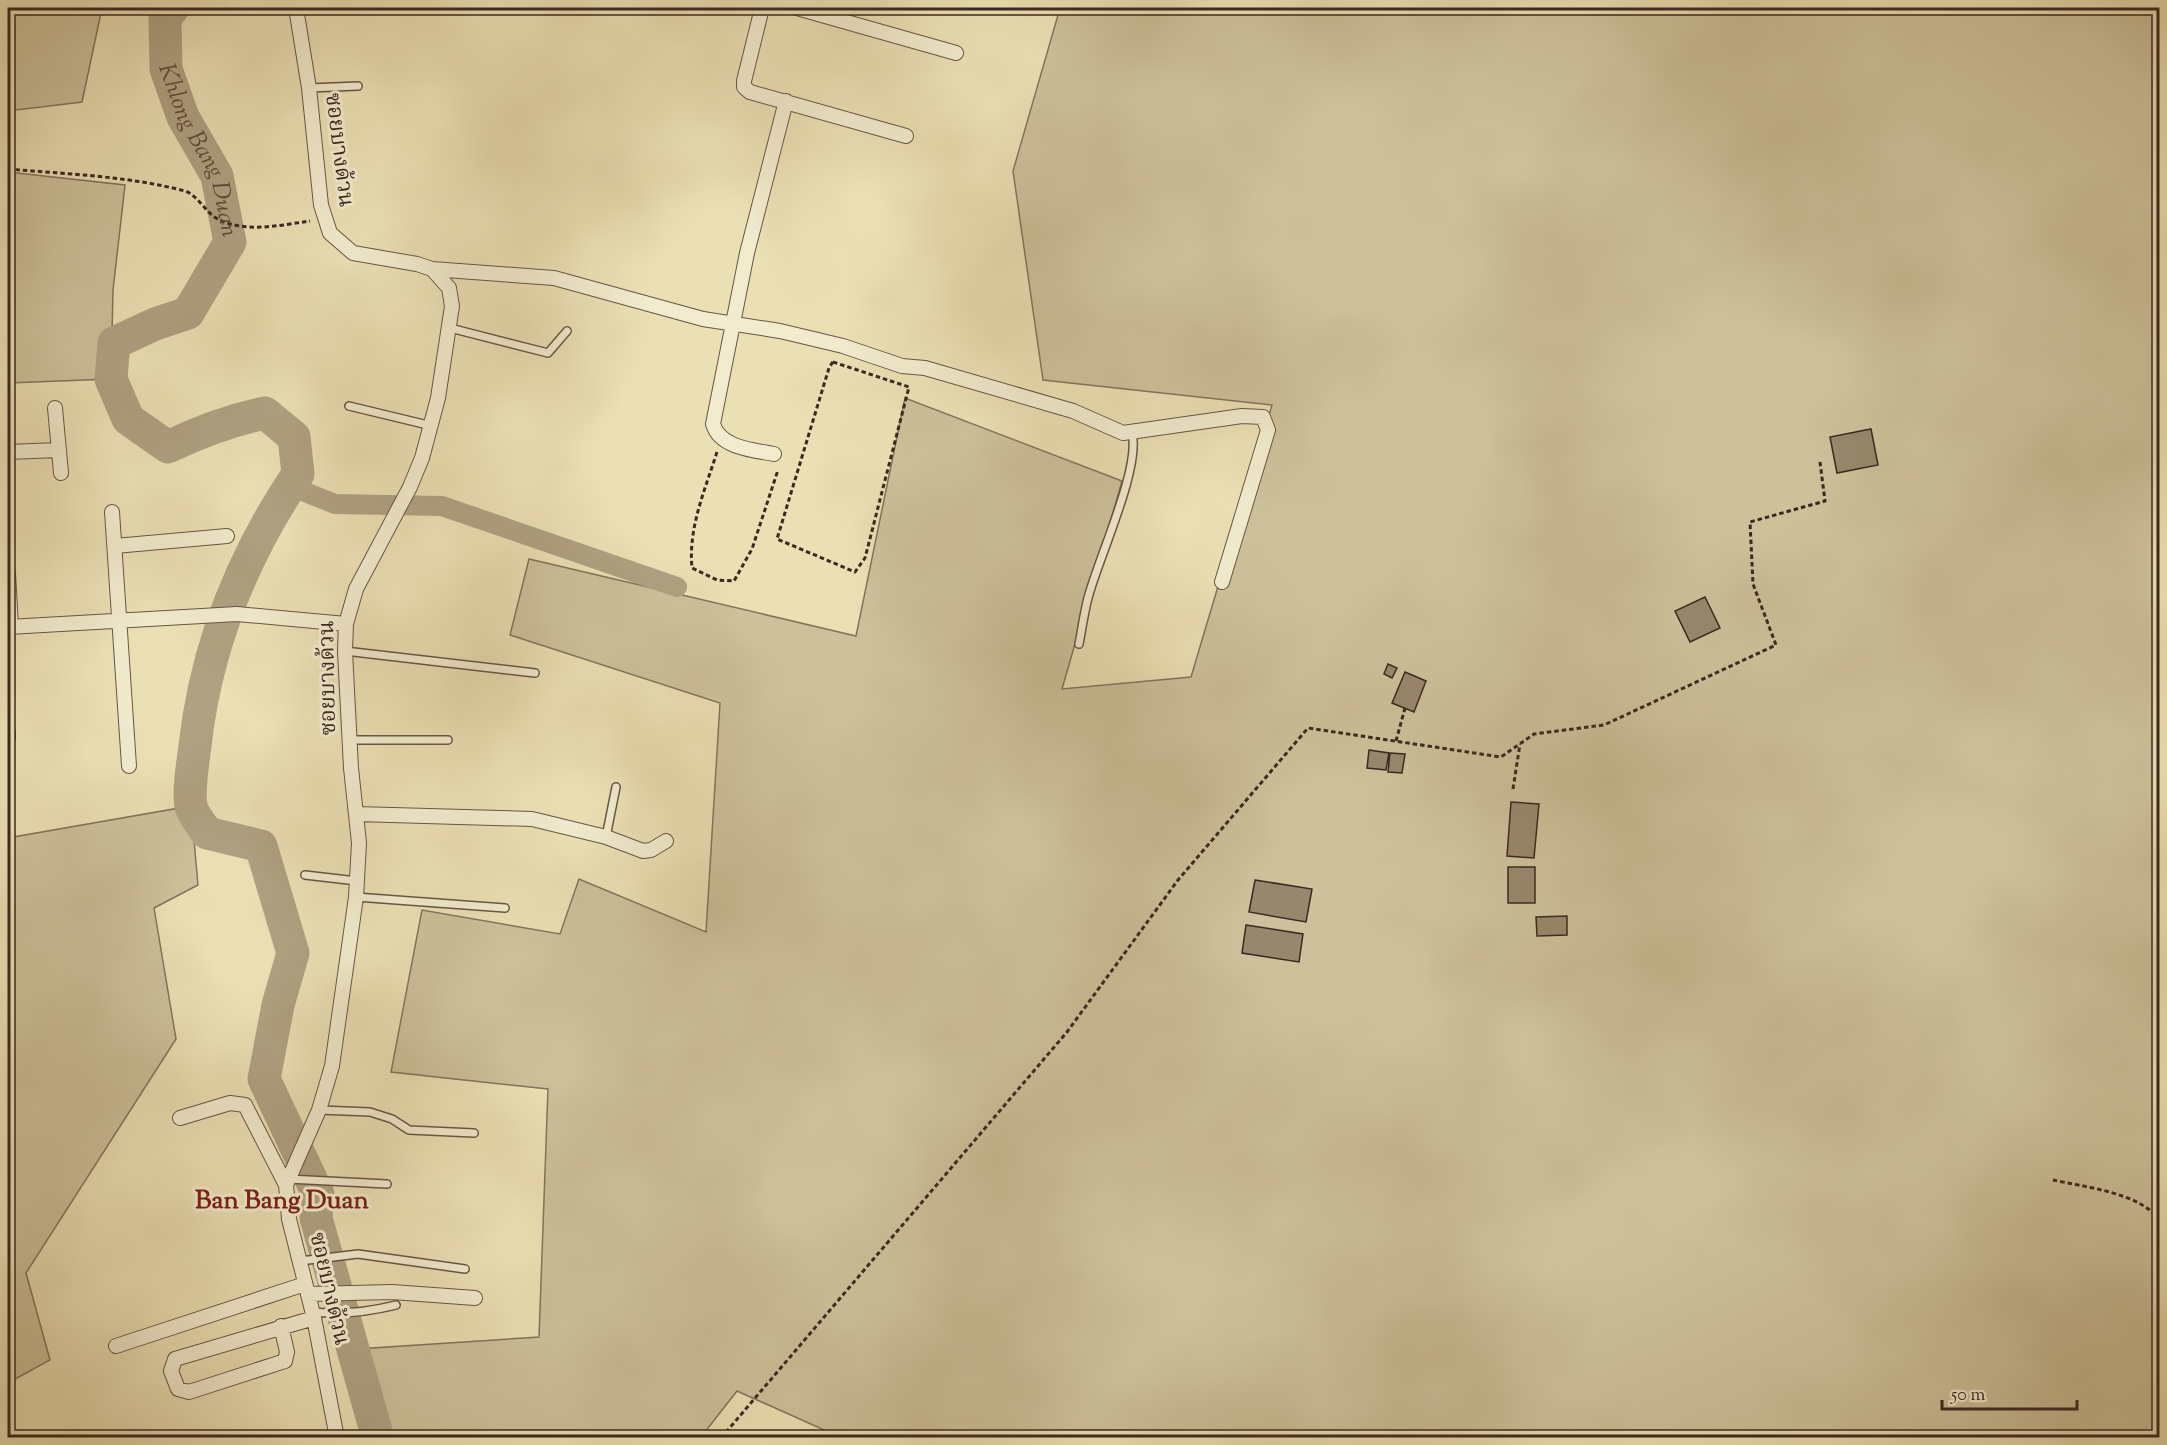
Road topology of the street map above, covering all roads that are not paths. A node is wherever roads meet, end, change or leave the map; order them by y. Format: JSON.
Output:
{"nodes":[{"id":1,"x":296,"y":8,"type":"edge"},
{"id":2,"x":762,"y":8,"type":"edge"},
{"id":3,"x":797,"y":8,"type":"edge"},
{"id":4,"x":956,"y":53,"type":"dead end"},
{"id":5,"x":358,"y":86,"type":"dead end"},
{"id":6,"x":309,"y":88,"type":"junction"},
{"id":7,"x":786,"y":100,"type":"junction"},
{"id":8,"x":906,"y":136,"type":"dead end"},
{"id":9,"x":432,"y":269,"type":"junction"},
{"id":10,"x":734,"y":323,"type":"junction"},
{"id":11,"x":450,"y":328,"type":"junction"},
{"id":12,"x":567,"y":331,"type":"dead end"},
{"id":13,"x":349,"y":406,"type":"dead end"},
{"id":14,"x":55,"y":408,"type":"dead end"},
{"id":15,"x":432,"y":426,"type":"junction"},
{"id":16,"x":1132,"y":432,"type":"junction"},
{"id":17,"x":58,"y":450,"type":"junction"},
{"id":18,"x":8,"y":452,"type":"edge"},
{"id":19,"x":774,"y":454,"type":"road end"},
{"id":20,"x":61,"y":473,"type":"dead end"},
{"id":21,"x":112,"y":512,"type":"dead end"},
{"id":22,"x":226,"y":536,"type":"dead end"},
{"id":23,"x":115,"y":546,"type":"junction"},
{"id":24,"x":8,"y":573,"type":"edge"},
{"id":25,"x":1222,"y":582,"type":"dead end"},
{"id":26,"x":119,"y":620,"type":"junction"},
{"id":27,"x":346,"y":624,"type":"junction"},
{"id":28,"x":9,"y":627,"type":"edge"},
{"id":29,"x":1079,"y":644,"type":"dead end"},
{"id":30,"x":345,"y":651,"type":"junction"},
{"id":31,"x":535,"y":673,"type":"dead end"},
{"id":32,"x":8,"y":733,"type":"edge"},
{"id":33,"x":8,"y":738,"type":"edge"},
{"id":34,"x":351,"y":740,"type":"junction"},
{"id":35,"x":448,"y":740,"type":"dead end"},
{"id":36,"x":129,"y":766,"type":"dead end"},
{"id":37,"x":616,"y":787,"type":"dead end"},
{"id":38,"x":356,"y":814,"type":"junction"},
{"id":39,"x":606,"y":837,"type":"junction"},
{"id":40,"x":666,"y":841,"type":"dead end"},
{"id":41,"x":305,"y":875,"type":"dead end"},
{"id":42,"x":357,"y":881,"type":"junction"},
{"id":43,"x":356,"y":897,"type":"junction"},
{"id":44,"x":505,"y":908,"type":"dead end"},
{"id":45,"x":319,"y":1110,"type":"junction"},
{"id":46,"x":180,"y":1118,"type":"dead end"},
{"id":47,"x":474,"y":1132,"type":"dead end"},
{"id":48,"x":288,"y":1178,"type":"junction"},
{"id":49,"x":387,"y":1184,"type":"dead end"},
{"id":50,"x":300,"y":1261,"type":"junction"},
{"id":51,"x":465,"y":1269,"type":"dead end"},
{"id":52,"x":306,"y":1289,"type":"junction"},
{"id":53,"x":475,"y":1298,"type":"dead end"},
{"id":54,"x":396,"y":1305,"type":"dead end"},
{"id":55,"x":313,"y":1315,"type":"junction"},
{"id":56,"x":281,"y":1326,"type":"junction"},
{"id":57,"x":116,"y":1346,"type":"dead end"},
{"id":58,"x":337,"y":1437,"type":"edge"}],
"edges":[{"from":1,"to":6,"type":"street","name":"ซอยบางด้วน"},
{"from":2,"to":7,"type":"street"},
{"from":3,"to":4,"type":"street"},
{"from":5,"to":6,"type":"lane"},
{"from":6,"to":9,"type":"street","name":"ซอยบางด้วน"},
{"from":7,"to":8,"type":"street"},
{"from":7,"to":10,"type":"street"},
{"from":9,"to":10,"type":"street"},
{"from":9,"to":11,"type":"street","name":"ซอยบางด้วน"},
{"from":10,"to":16,"type":"street"},
{"from":10,"to":19,"type":"street"},
{"from":11,"to":12,"type":"lane"},
{"from":11,"to":15,"type":"street","name":"ซอยบางด้วน"},
{"from":13,"to":15,"type":"lane"},
{"from":14,"to":17,"type":"street"},
{"from":15,"to":27,"type":"street","name":"ซอยบางด้วน"},
{"from":16,"to":25,"type":"street"},
{"from":16,"to":29,"type":"lane"},
{"from":17,"to":18,"type":"street"},
{"from":17,"to":20,"type":"street"},
{"from":21,"to":23,"type":"street"},
{"from":22,"to":23,"type":"street"},
{"from":23,"to":26,"type":"street"},
{"from":24,"to":28,"type":"street"},
{"from":26,"to":27,"type":"street"},
{"from":26,"to":28,"type":"street"},
{"from":26,"to":36,"type":"street"},
{"from":27,"to":30,"type":"street","name":"ซอยบางด้วน"},
{"from":30,"to":31,"type":"lane"},
{"from":30,"to":34,"type":"street","name":"ซอยบางด้วน"},
{"from":32,"to":33,"type":"street"},
{"from":34,"to":35,"type":"lane"},
{"from":34,"to":38,"type":"street","name":"ซอยบางด้วน"},
{"from":37,"to":39,"type":"lane"},
{"from":38,"to":39,"type":"street"},
{"from":38,"to":42,"type":"street","name":"ซอยบางด้วน"},
{"from":39,"to":40,"type":"street"},
{"from":41,"to":42,"type":"lane"},
{"from":42,"to":43,"type":"street","name":"ซอยบางด้วน"},
{"from":43,"to":44,"type":"lane"},
{"from":43,"to":45,"type":"street","name":"ซอยบางด้วน"},
{"from":45,"to":47,"type":"lane"},
{"from":45,"to":48,"type":"street","name":"ซอยบางด้วน"},
{"from":46,"to":48,"type":"street"},
{"from":48,"to":49,"type":"lane"},
{"from":48,"to":50,"type":"street","name":"ซอยบางด้วน"},
{"from":50,"to":51,"type":"lane"},
{"from":50,"to":52,"type":"street","name":"ซอยบางด้วน"},
{"from":52,"to":53,"type":"street"},
{"from":52,"to":55,"type":"street","name":"ซอยบางด้วน"},
{"from":52,"to":57,"type":"street"},
{"from":54,"to":55,"type":"lane"},
{"from":55,"to":56,"type":"street"},
{"from":55,"to":58,"type":"street","name":"ซอยบางด้วน"},
{"from":56,"to":56,"type":"street"}]}
